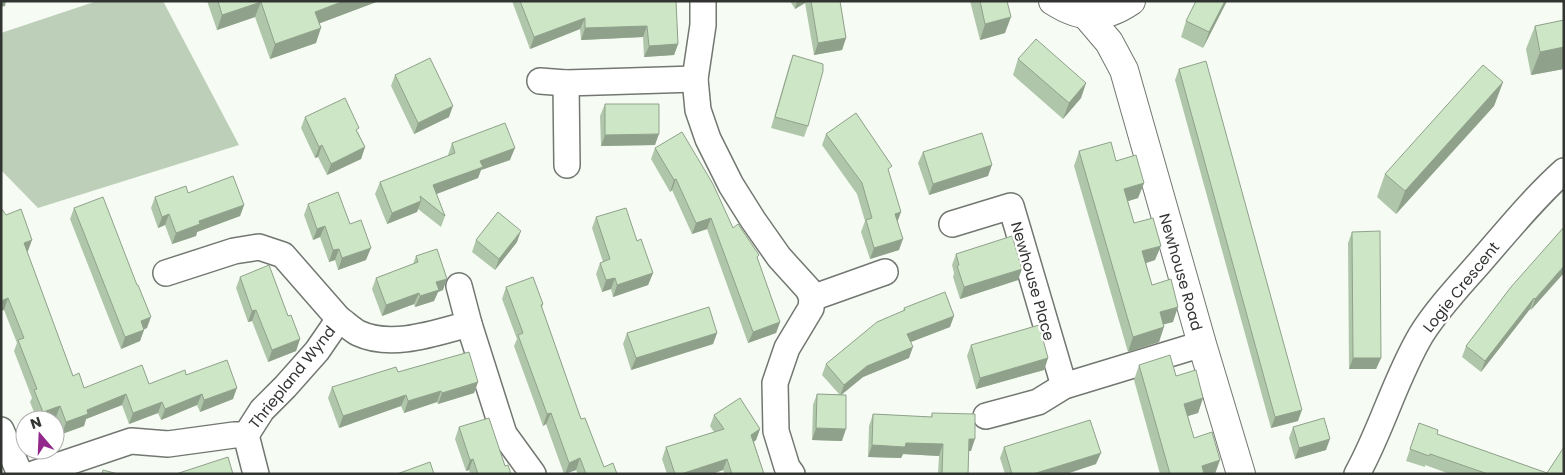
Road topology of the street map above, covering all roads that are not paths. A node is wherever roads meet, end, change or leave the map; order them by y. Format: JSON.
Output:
{"nodes":[{"id":1,"x":703,"y":1,"type":"edge"},
{"id":2,"x":1053,"y":1,"type":"edge"},
{"id":3,"x":1124,"y":6,"type":"edge"},
{"id":4,"x":1086,"y":15,"type":"junction"},
{"id":5,"x":1124,"y":70,"type":"junction"},
{"id":6,"x":695,"y":79,"type":"junction"},
{"id":7,"x":540,"y":81,"type":"dead end"},
{"id":8,"x":566,"y":83,"type":"junction"},
{"id":9,"x":567,"y":165,"type":"dead end"},
{"id":10,"x":1564,"y":171,"type":"edge"},
{"id":11,"x":952,"y":224,"type":"dead end"},
{"id":12,"x":885,"y":272,"type":"dead end"},
{"id":13,"x":166,"y":273,"type":"dead end"},
{"id":14,"x":459,"y":286,"type":"dead end"},
{"id":15,"x":812,"y":298,"type":"junction"},
{"id":16,"x":339,"y":319,"type":"junction"},
{"id":17,"x":469,"y":324,"type":"junction"},
{"id":18,"x":1202,"y":344,"type":"junction"},
{"id":19,"x":1064,"y":386,"type":"junction"},
{"id":20,"x":986,"y":416,"type":"dead end"},
{"id":21,"x":1,"y":430,"type":"edge"},
{"id":22,"x":246,"y":435,"type":"junction"},
{"id":23,"x":20,"y":474,"type":"edge"},
{"id":24,"x":32,"y":474,"type":"edge"},
{"id":25,"x":256,"y":474,"type":"edge"},
{"id":26,"x":533,"y":474,"type":"edge"},
{"id":27,"x":792,"y":474,"type":"edge"},
{"id":28,"x":1241,"y":474,"type":"edge"},
{"id":29,"x":1357,"y":474,"type":"edge"}],
"edges":[{"from":1,"to":6,"type":"street"},
{"from":2,"to":4,"type":"street"},
{"from":3,"to":4,"type":"street"},
{"from":3,"to":5,"type":"street","name":"Newhouse Road"},
{"from":4,"to":5,"type":"street","name":"Newhouse Road"},
{"from":5,"to":18,"type":"street","name":"Newhouse Road"},
{"from":6,"to":8,"type":"street"},
{"from":6,"to":15,"type":"street"},
{"from":7,"to":8,"type":"street"},
{"from":8,"to":9,"type":"street"},
{"from":10,"to":29,"type":"street","name":"Logie Crescent"},
{"from":11,"to":19,"type":"street","name":"Newhouse Place"},
{"from":12,"to":15,"type":"street"},
{"from":13,"to":16,"type":"street","name":"Thriepland Wynd"},
{"from":14,"to":17,"type":"street"},
{"from":15,"to":27,"type":"street"},
{"from":16,"to":17,"type":"street","name":"Thriepland Wynd"},
{"from":16,"to":22,"type":"street","name":"Thriepland Wynd"},
{"from":17,"to":26,"type":"street"},
{"from":18,"to":19,"type":"street"},
{"from":18,"to":28,"type":"street","name":"Newhouse Road"},
{"from":19,"to":20,"type":"street"},
{"from":21,"to":23,"type":"street"},
{"from":22,"to":24,"type":"street","name":"Thriepland Wynd"},
{"from":22,"to":25,"type":"street","name":"Thriepland Wynd"}]}
